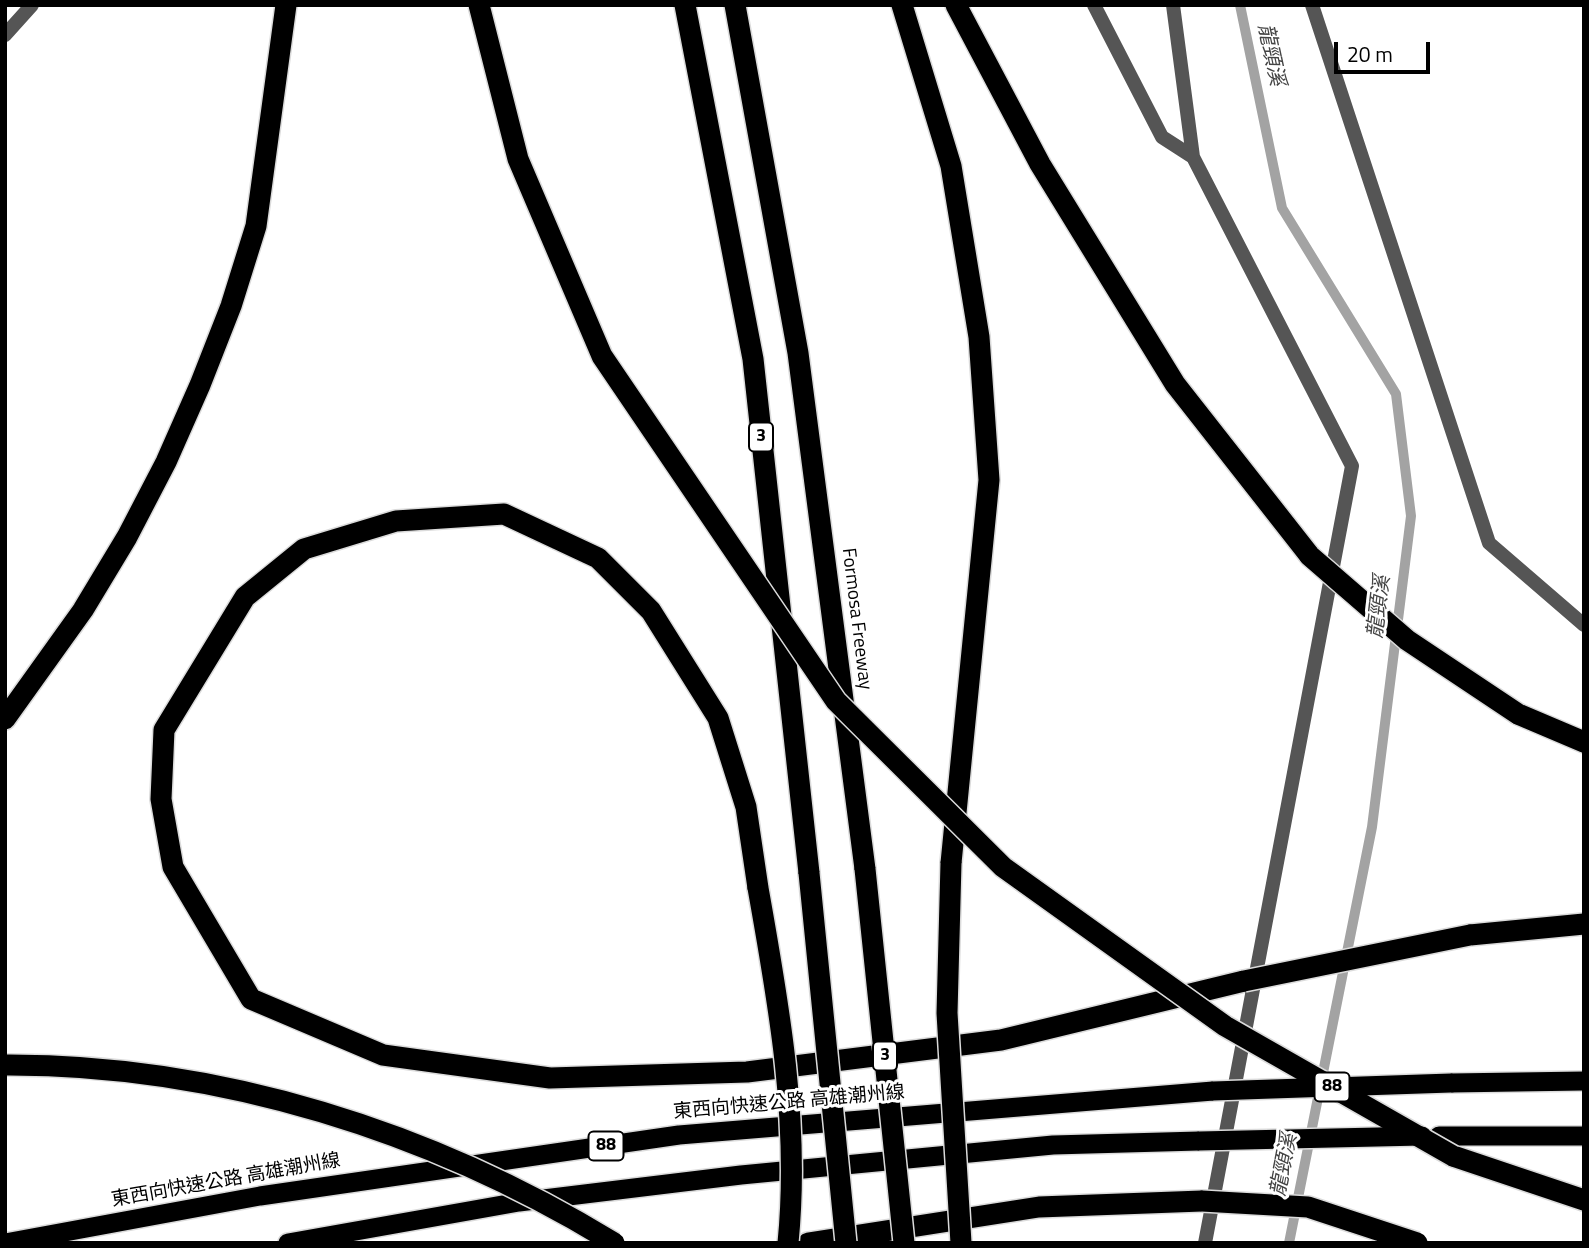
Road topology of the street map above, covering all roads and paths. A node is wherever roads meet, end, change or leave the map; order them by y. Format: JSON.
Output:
{"nodes":[{"id":1,"x":32,"y":5,"type":"edge"},
{"id":2,"x":479,"y":5,"type":"edge"},
{"id":3,"x":685,"y":5,"type":"edge"},
{"id":4,"x":735,"y":5,"type":"edge"},
{"id":5,"x":902,"y":5,"type":"edge"},
{"id":6,"x":956,"y":5,"type":"edge"},
{"id":7,"x":1094,"y":5,"type":"edge"},
{"id":8,"x":1173,"y":5,"type":"edge"},
{"id":9,"x":1312,"y":5,"type":"edge"},
{"id":10,"x":285,"y":13,"type":"edge"},
{"id":11,"x":5,"y":35,"type":"edge"},
{"id":12,"x":1193,"y":157,"type":"junction"},
{"id":13,"x":1584,"y":625,"type":"edge"},
{"id":14,"x":5,"y":719,"type":"edge"},
{"id":15,"x":1584,"y":742,"type":"edge"},
{"id":16,"x":1584,"y":923,"type":"edge"},
{"id":17,"x":5,"y":1065,"type":"edge"},
{"id":18,"x":1584,"y":1081,"type":"edge"},
{"id":19,"x":1584,"y":1136,"type":"edge"},
{"id":20,"x":1584,"y":1200,"type":"edge"},
{"id":21,"x":5,"y":1243,"type":"edge"},
{"id":22,"x":288,"y":1243,"type":"edge"},
{"id":23,"x":614,"y":1243,"type":"edge"},
{"id":24,"x":788,"y":1243,"type":"edge"},
{"id":25,"x":808,"y":1243,"type":"edge"},
{"id":26,"x":846,"y":1243,"type":"edge"},
{"id":27,"x":904,"y":1243,"type":"edge"},
{"id":28,"x":961,"y":1243,"type":"edge"},
{"id":29,"x":1205,"y":1243,"type":"edge"},
{"id":30,"x":1417,"y":1243,"type":"edge"}],
"edges":[{"from":1,"to":11,"type":"street"},
{"from":2,"to":20,"type":"highway","bridge":true},
{"from":3,"to":26,"type":"highway","number":"3","bridge":true},
{"from":4,"to":27,"type":"highway","name":"Formosa Freeway","number":"3","bridge":true},
{"from":5,"to":28,"type":"highway","bridge":true},
{"from":6,"to":15,"type":"highway","bridge":true},
{"from":7,"to":12,"type":"street"},
{"from":8,"to":12,"type":"street"},
{"from":9,"to":13,"type":"street"},
{"from":10,"to":14,"type":"highway"},
{"from":12,"to":29,"type":"street"},
{"from":16,"to":24,"type":"highway","bridge":true},
{"from":17,"to":23,"type":"highway","bridge":true},
{"from":18,"to":21,"type":"highway","name":"東西向快速公路 高雄潮州線","number":"88","bridge":true},
{"from":19,"to":22,"type":"highway","number":"88","bridge":true},
{"from":25,"to":30,"type":"highway","bridge":true}]}
